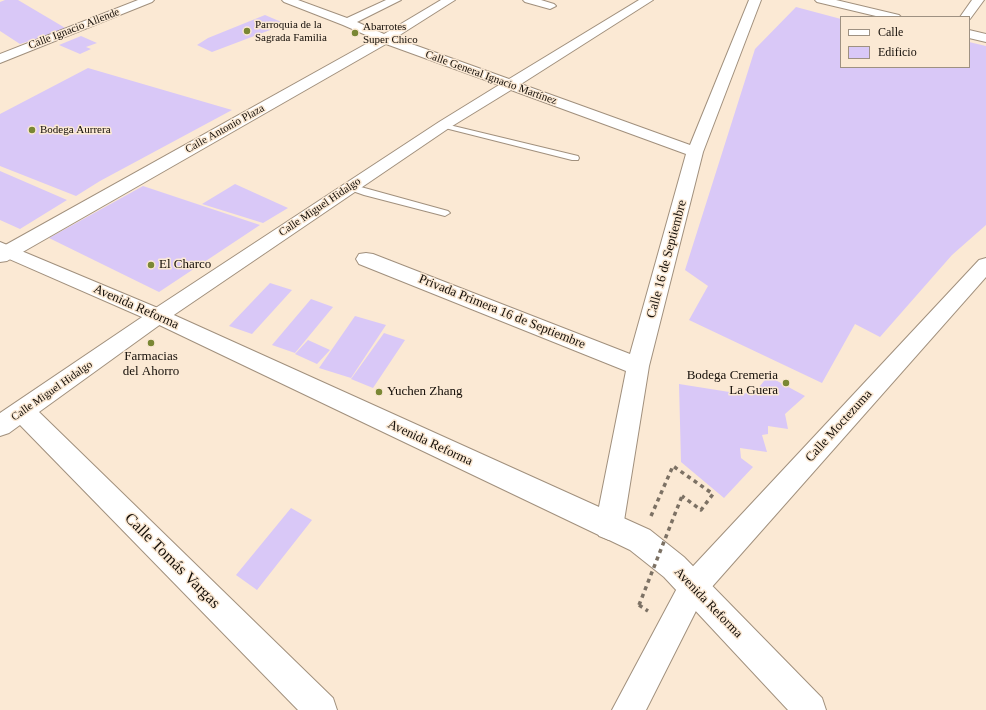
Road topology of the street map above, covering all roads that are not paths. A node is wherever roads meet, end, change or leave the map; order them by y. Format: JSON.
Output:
{"nodes":[{"id":1,"x":148,"y":0,"type":"edge"},
{"id":2,"x":395,"y":0,"type":"edge"},
{"id":3,"x":450,"y":0,"type":"edge"},
{"id":4,"x":529,"y":0,"type":"edge"},
{"id":5,"x":755,"y":0,"type":"edge"},
{"id":6,"x":821,"y":0,"type":"edge"},
{"id":7,"x":978,"y":0,"type":"edge"},
{"id":8,"x":297,"y":1,"type":"edge"},
{"id":9,"x":636,"y":3,"type":"edge"},
{"id":10,"x":550,"y":6,"type":"dead end"},
{"id":11,"x":891,"y":16,"type":"edge"},
{"id":12,"x":967,"y":16,"type":"edge"},
{"id":13,"x":347,"y":22,"type":"junction"},
{"id":14,"x":970,"y":34,"type":"edge"},
{"id":15,"x":986,"y":38,"type":"edge"},
{"id":16,"x":385,"y":39,"type":"junction"},
{"id":17,"x":0,"y":59,"type":"edge"},
{"id":18,"x":510,"y":85,"type":"junction"},
{"id":19,"x":444,"y":125,"type":"junction"},
{"id":20,"x":695,"y":152,"type":"junction"},
{"id":21,"x":575,"y":158,"type":"dead end"},
{"id":22,"x":350,"y":187,"type":"junction"},
{"id":23,"x":445,"y":213,"type":"dead end"},
{"id":24,"x":3,"y":252,"type":"edge"},
{"id":25,"x":366,"y":259,"type":"dead end"},
{"id":26,"x":986,"y":265,"type":"edge"},
{"id":27,"x":158,"y":316,"type":"junction"},
{"id":28,"x":638,"y":366,"type":"junction"},
{"id":29,"x":23,"y":412,"type":"junction"},
{"id":30,"x":0,"y":426,"type":"edge"},
{"id":31,"x":609,"y":527,"type":"junction"},
{"id":32,"x":693,"y":587,"type":"junction"},
{"id":33,"x":321,"y":710,"type":"edge"},
{"id":34,"x":628,"y":710,"type":"edge"},
{"id":35,"x":810,"y":710,"type":"edge"}],
"edges":[{"from":1,"to":17,"type":"street","name":"Calle Ignacio Allende"},
{"from":2,"to":13,"type":"street"},
{"from":3,"to":16,"type":"street","name":"Calle Antonio Plaza"},
{"from":4,"to":10,"type":"street"},
{"from":5,"to":20,"type":"street","name":"Calle 16 de Septiembre"},
{"from":6,"to":11,"type":"street"},
{"from":7,"to":12,"type":"street"},
{"from":8,"to":13,"type":"street","name":"Calle General Ignacio Martínez"},
{"from":9,"to":18,"type":"street","name":"Calle Miguel Hidalgo"},
{"from":13,"to":16,"type":"street","name":"Calle General Ignacio Martínez"},
{"from":14,"to":15,"type":"street"},
{"from":16,"to":18,"type":"street","name":"Calle General Ignacio Martínez"},
{"from":16,"to":24,"type":"street","name":"Calle Antonio Plaza"},
{"from":18,"to":19,"type":"street","name":"Calle Miguel Hidalgo"},
{"from":18,"to":20,"type":"street","name":"Calle General Ignacio Martínez"},
{"from":19,"to":21,"type":"lane"},
{"from":19,"to":22,"type":"street","name":"Calle Miguel Hidalgo"},
{"from":20,"to":28,"type":"street","name":"Calle 16 de Septiembre"},
{"from":22,"to":23,"type":"lane"},
{"from":22,"to":27,"type":"street","name":"Calle Miguel Hidalgo"},
{"from":24,"to":27,"type":"street","name":"Avenida Reforma"},
{"from":25,"to":28,"type":"street","name":"Privada Primera 16 de Septiembre"},
{"from":26,"to":32,"type":"street","name":"Calle Moctezuma"},
{"from":27,"to":29,"type":"street","name":"Calle Miguel Hidalgo"},
{"from":27,"to":31,"type":"street","name":"Avenida Reforma"},
{"from":28,"to":31,"type":"street","name":"Calle 16 de Septiembre"},
{"from":29,"to":30,"type":"street","name":"Calle Miguel Hidalgo"},
{"from":29,"to":33,"type":"street","name":"Calle Tomás Vargas"},
{"from":31,"to":32,"type":"street","name":"Avenida Reforma"},
{"from":32,"to":34,"type":"street","name":"Calle Moctezuma"},
{"from":32,"to":35,"type":"street","name":"Avenida Reforma"}]}
